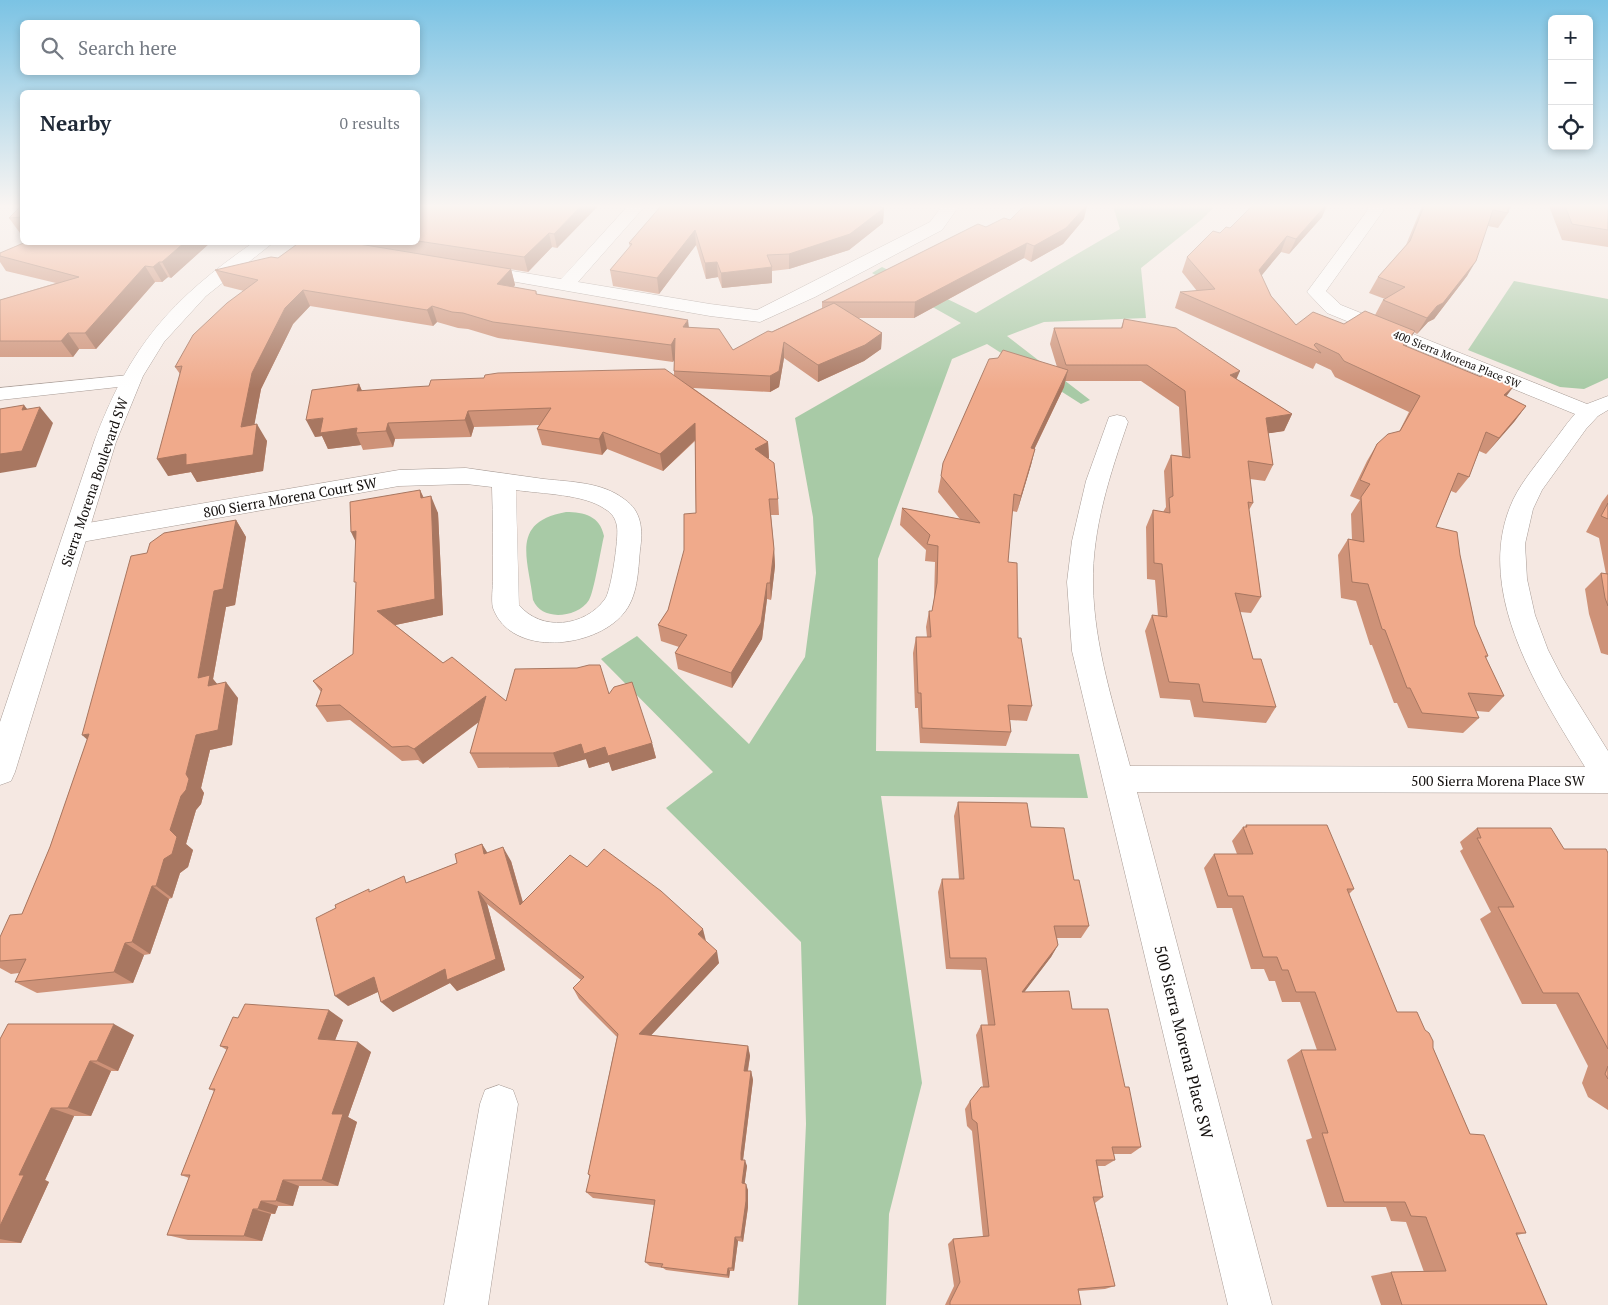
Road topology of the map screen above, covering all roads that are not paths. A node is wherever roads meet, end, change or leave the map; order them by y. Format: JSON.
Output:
{"nodes":[{"id":1,"x":232,"y":267,"type":"edge"},
{"id":2,"x":581,"y":267,"type":"edge"},
{"id":3,"x":858,"y":267,"type":"edge"},
{"id":4,"x":1334,"y":267,"type":"edge"},
{"id":5,"x":457,"y":268,"type":"edge"},
{"id":6,"x":565,"y":284,"type":"junction"},
{"id":7,"x":129,"y":381,"type":"junction"},
{"id":8,"x":0,"y":394,"type":"edge"},
{"id":9,"x":1598,"y":407,"type":"edge"},
{"id":10,"x":1117,"y":422,"type":"dead end"},
{"id":11,"x":504,"y":480,"type":"junction"},
{"id":12,"x":76,"y":534,"type":"junction"},
{"id":13,"x":0,"y":772,"type":"edge"},
{"id":14,"x":1608,"y":778,"type":"edge"},
{"id":15,"x":1118,"y":779,"type":"junction"},
{"id":16,"x":499,"y":1104,"type":"dead end"},
{"id":17,"x":466,"y":1305,"type":"edge"},
{"id":18,"x":1250,"y":1305,"type":"edge"}],
"edges":[{"from":1,"to":7,"type":"street","name":"Sierra Morena Boulevard SW"},
{"from":2,"to":6,"type":"street"},
{"from":3,"to":6,"type":"street"},
{"from":4,"to":9,"type":"street","name":"400 Sierra Morena Place SW"},
{"from":5,"to":6,"type":"street"},
{"from":7,"to":8,"type":"street"},
{"from":7,"to":12,"type":"street","name":"Sierra Morena Boulevard SW"},
{"from":9,"to":14,"type":"street"},
{"from":10,"to":15,"type":"street","name":"500 Sierra Morena Place SW"},
{"from":11,"to":11,"type":"street","name":"800 Sierra Morena Court SW"},
{"from":11,"to":12,"type":"street","name":"800 Sierra Morena Court SW"},
{"from":12,"to":13,"type":"street","name":"Sierra Morena Boulevard SW"},
{"from":14,"to":15,"type":"street","name":"500 Sierra Morena Place SW"},
{"from":15,"to":18,"type":"street","name":"500 Sierra Morena Place SW"},
{"from":16,"to":17,"type":"street"}]}
